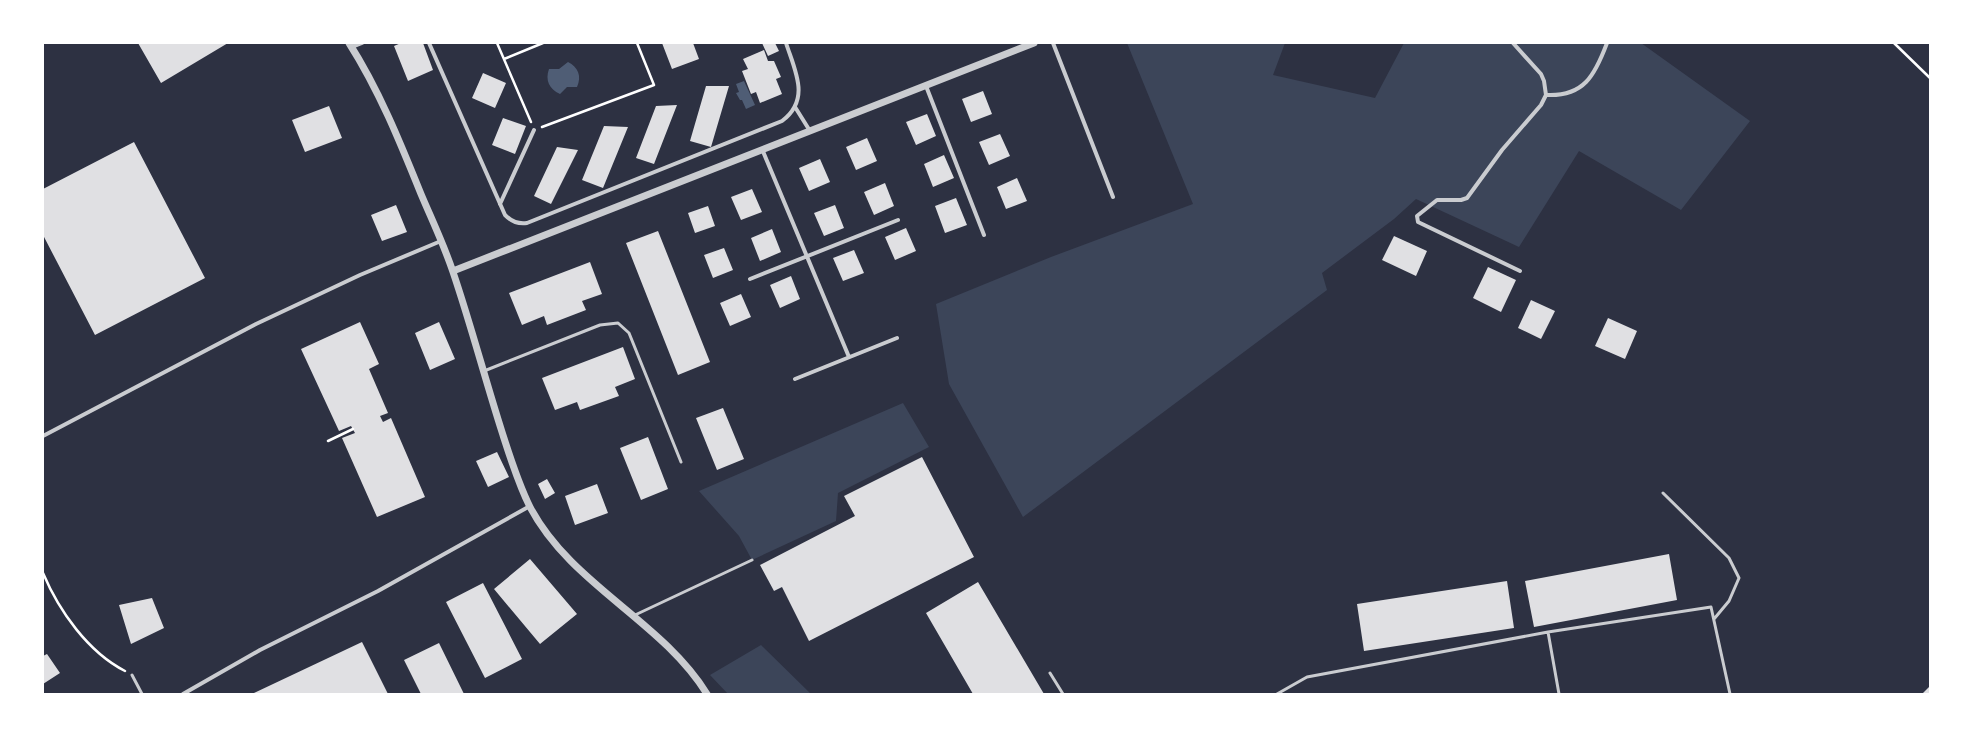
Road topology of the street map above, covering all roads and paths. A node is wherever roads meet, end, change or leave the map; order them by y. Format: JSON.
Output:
{"nodes":[{"id":1,"x":362,"y":43,"type":"edge"},
{"id":2,"x":429,"y":43,"type":"edge"},
{"id":3,"x":497,"y":43,"type":"edge"},
{"id":4,"x":544,"y":43,"type":"edge"},
{"id":5,"x":637,"y":43,"type":"edge"},
{"id":6,"x":786,"y":43,"type":"edge"},
{"id":7,"x":1034,"y":43,"type":"edge"},
{"id":8,"x":1053,"y":43,"type":"edge"},
{"id":9,"x":1512,"y":43,"type":"edge"},
{"id":10,"x":1607,"y":43,"type":"edge"},
{"id":11,"x":1894,"y":43,"type":"edge"},
{"id":12,"x":351,"y":45,"type":"edge"},
{"id":13,"x":1021,"y":46,"type":"edge"},
{"id":14,"x":504,"y":59,"type":"junction"},
{"id":15,"x":1930,"y":78,"type":"edge"},
{"id":16,"x":926,"y":86,"type":"junction"},
{"id":17,"x":1546,"y":95,"type":"junction"},
{"id":18,"x":795,"y":107,"type":"junction"},
{"id":19,"x":534,"y":130,"type":"junction"},
{"id":20,"x":810,"y":131,"type":"junction"},
{"id":21,"x":762,"y":149,"type":"junction"},
{"id":22,"x":1113,"y":197,"type":"dead end"},
{"id":23,"x":500,"y":204,"type":"junction"},
{"id":24,"x":898,"y":220,"type":"dead end"},
{"id":25,"x":984,"y":235,"type":"dead end"},
{"id":26,"x":440,"y":241,"type":"junction"},
{"id":27,"x":808,"y":257,"type":"junction"},
{"id":28,"x":453,"y":271,"type":"junction"},
{"id":29,"x":1520,"y":271,"type":"dead end"},
{"id":30,"x":750,"y":279,"type":"dead end"},
{"id":31,"x":897,"y":338,"type":"dead end"},
{"id":32,"x":849,"y":357,"type":"junction"},
{"id":33,"x":482,"y":372,"type":"junction"},
{"id":34,"x":795,"y":379,"type":"dead end"},
{"id":35,"x":353,"y":429,"type":"dead end"},
{"id":36,"x":43,"y":436,"type":"edge"},
{"id":37,"x":328,"y":441,"type":"dead end"},
{"id":38,"x":681,"y":462,"type":"dead end"},
{"id":39,"x":1663,"y":493,"type":"dead end"},
{"id":40,"x":530,"y":506,"type":"junction"},
{"id":41,"x":752,"y":560,"type":"dead end"},
{"id":42,"x":43,"y":572,"type":"edge"},
{"id":43,"x":633,"y":616,"type":"junction"},
{"id":44,"x":1714,"y":619,"type":"junction"},
{"id":45,"x":1548,"y":632,"type":"junction"},
{"id":46,"x":1050,"y":673,"type":"dead end"},
{"id":47,"x":132,"y":675,"type":"joint"},
{"id":48,"x":142,"y":694,"type":"edge"},
{"id":49,"x":183,"y":694,"type":"edge"},
{"id":50,"x":707,"y":694,"type":"edge"},
{"id":51,"x":1064,"y":694,"type":"edge"},
{"id":52,"x":1277,"y":694,"type":"edge"},
{"id":53,"x":1559,"y":694,"type":"edge"},
{"id":54,"x":1730,"y":694,"type":"edge"}],
"edges":[{"from":1,"to":12,"type":"street"},
{"from":2,"to":23,"type":"street"},
{"from":3,"to":14,"type":"path"},
{"from":4,"to":14,"type":"path"},
{"from":5,"to":19,"type":"path"},
{"from":6,"to":18,"type":"street"},
{"from":7,"to":13,"type":"street"},
{"from":8,"to":22,"type":"street"},
{"from":9,"to":17,"type":"street"},
{"from":10,"to":17,"type":"street"},
{"from":11,"to":15,"type":"path"},
{"from":12,"to":26,"type":"street"},
{"from":13,"to":16,"type":"street"},
{"from":14,"to":19,"type":"path"},
{"from":16,"to":20,"type":"street"},
{"from":16,"to":25,"type":"street"},
{"from":17,"to":29,"type":"street"},
{"from":18,"to":20,"type":"street"},
{"from":18,"to":23,"type":"street"},
{"from":19,"to":23,"type":"street"},
{"from":20,"to":21,"type":"street"},
{"from":21,"to":27,"type":"street"},
{"from":21,"to":28,"type":"street"},
{"from":24,"to":27,"type":"street"},
{"from":26,"to":28,"type":"street"},
{"from":26,"to":36,"type":"street"},
{"from":27,"to":30,"type":"street"},
{"from":27,"to":32,"type":"street"},
{"from":28,"to":33,"type":"street"},
{"from":31,"to":32,"type":"street"},
{"from":32,"to":34,"type":"street"},
{"from":33,"to":38,"type":"lane"},
{"from":33,"to":40,"type":"street"},
{"from":35,"to":37,"type":"path"},
{"from":39,"to":44,"type":"lane"},
{"from":40,"to":43,"type":"street"},
{"from":40,"to":49,"type":"street"},
{"from":41,"to":43,"type":"lane"},
{"from":42,"to":47,"type":"path"},
{"from":43,"to":50,"type":"street"},
{"from":44,"to":45,"type":"lane"},
{"from":44,"to":54,"type":"lane"},
{"from":45,"to":52,"type":"lane"},
{"from":45,"to":53,"type":"lane"},
{"from":46,"to":51,"type":"lane"},
{"from":47,"to":48,"type":"lane"}]}
